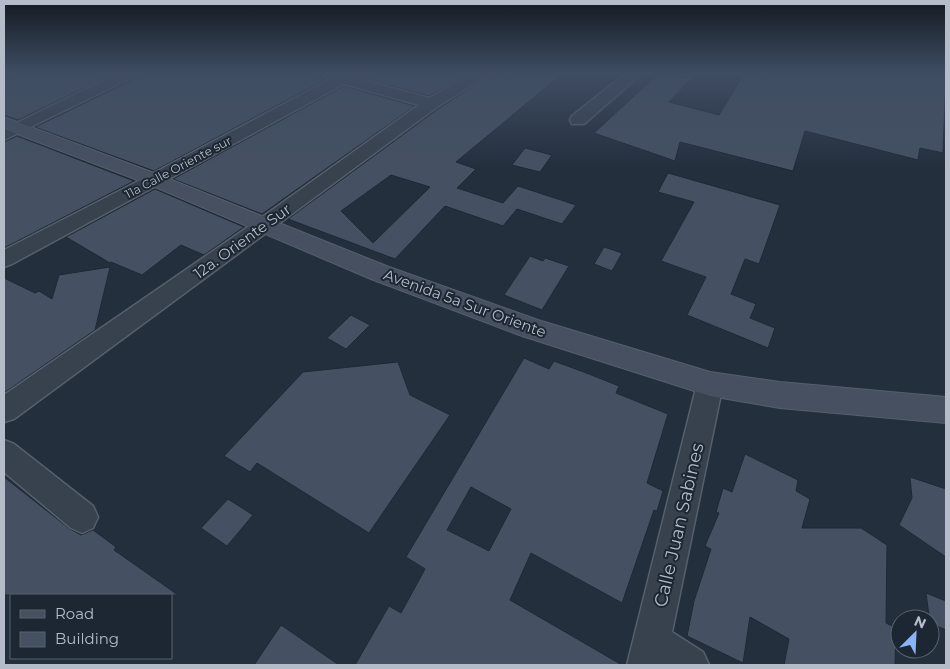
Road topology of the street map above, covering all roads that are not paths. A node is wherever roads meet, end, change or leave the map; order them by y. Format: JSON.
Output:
{"nodes":[{"id":1,"x":60,"y":105,"type":"edge"},
{"id":2,"x":292,"y":105,"type":"edge"},
{"id":3,"x":429,"y":105,"type":"edge"},
{"id":4,"x":596,"y":105,"type":"edge"},
{"id":5,"x":578,"y":120,"type":"dead end"},
{"id":6,"x":8,"y":129,"type":"edge"},
{"id":7,"x":155,"y":180,"type":"junction"},
{"id":8,"x":265,"y":225,"type":"junction"},
{"id":9,"x":4,"y":259,"type":"edge"},
{"id":10,"x":710,"y":384,"type":"junction"},
{"id":11,"x":4,"y":410,"type":"edge"},
{"id":12,"x":946,"y":410,"type":"edge"},
{"id":13,"x":4,"y":454,"type":"edge"},
{"id":14,"x":82,"y":517,"type":"dead end"},
{"id":15,"x":649,"y":653,"type":"edge"},
{"id":16,"x":690,"y":665,"type":"edge"}],
"edges":[{"from":1,"to":6,"type":"street"},
{"from":2,"to":7,"type":"street","name":"11a Calle Oriente sur"},
{"from":3,"to":8,"type":"street","name":"12a. Oriente Sur"},
{"from":4,"to":5,"type":"street"},
{"from":6,"to":7,"type":"street","name":"Avenida 5a Sur Oriente"},
{"from":7,"to":8,"type":"street","name":"Avenida 5a Sur Oriente"},
{"from":7,"to":9,"type":"street","name":"11a Calle Oriente sur"},
{"from":8,"to":10,"type":"street","name":"Avenida 5a Sur Oriente"},
{"from":8,"to":11,"type":"street","name":"12a. Oriente Sur"},
{"from":10,"to":12,"type":"street","name":"Avenida 5a Sur Oriente"},
{"from":10,"to":15,"type":"street","name":"Calle Juan Sabines"},
{"from":13,"to":14,"type":"street"},
{"from":15,"to":16,"type":"street"}]}
